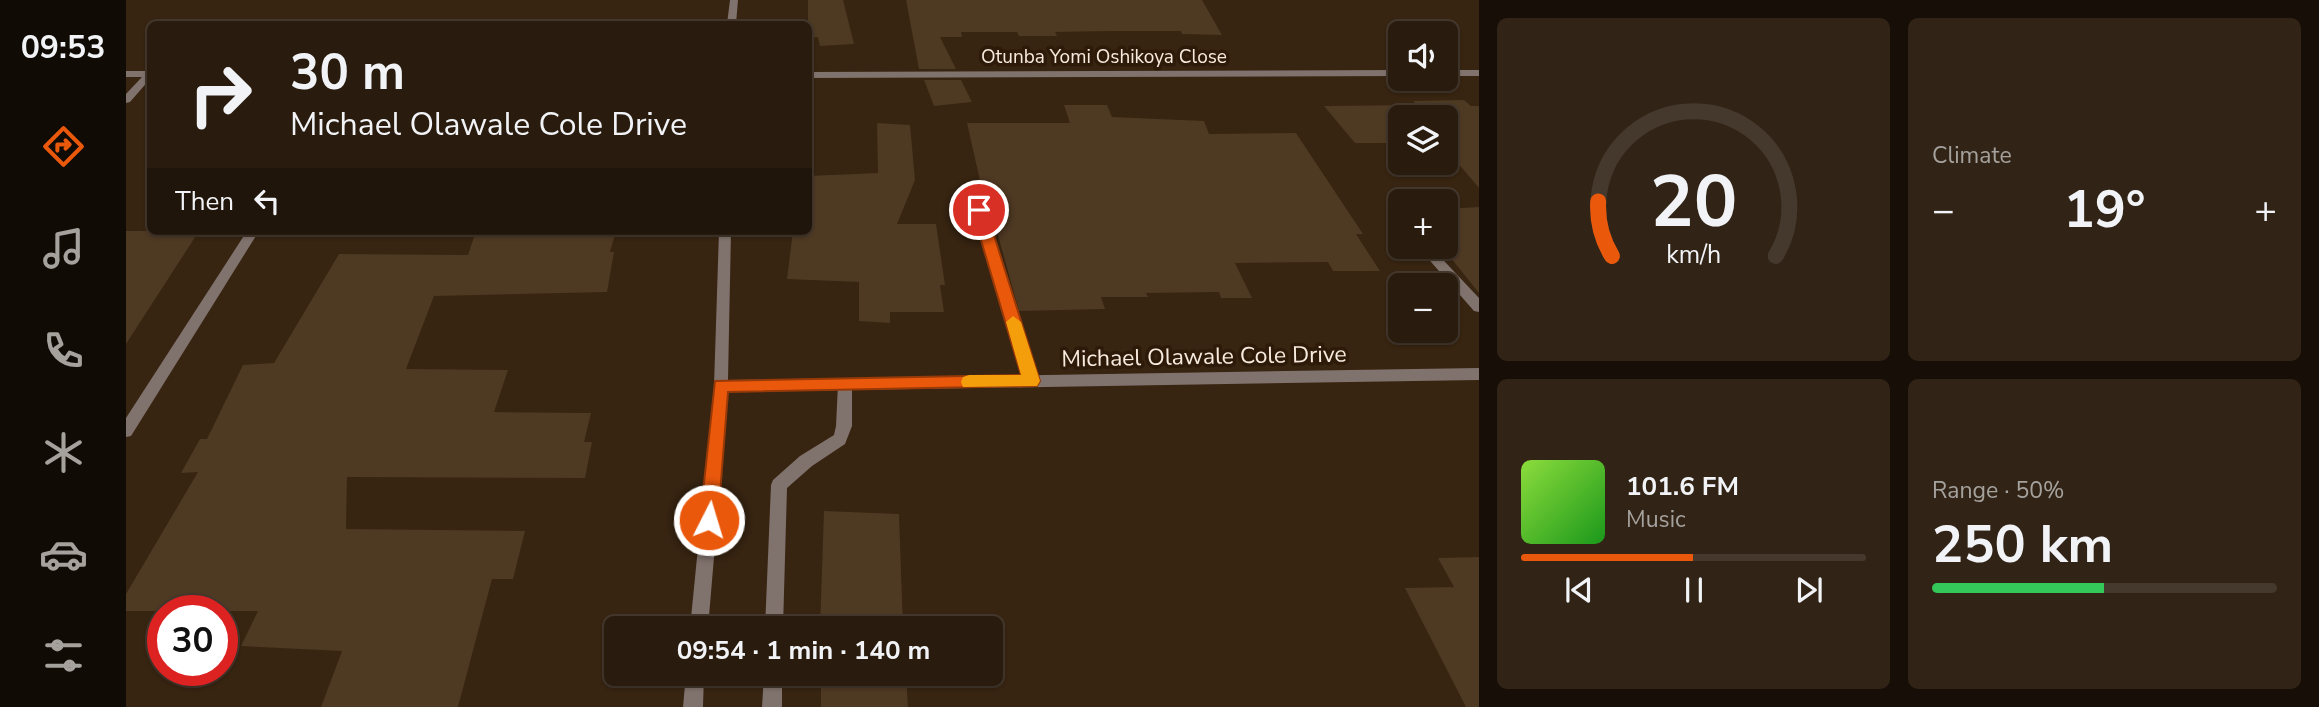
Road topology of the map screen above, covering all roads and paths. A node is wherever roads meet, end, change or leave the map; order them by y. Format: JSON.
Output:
{"nodes":[{"id":1,"x":734,"y":0,"type":"edge"},
{"id":2,"x":732,"y":21,"type":"edge"},
{"id":3,"x":1388,"y":73,"type":"edge"},
{"id":4,"x":1458,"y":73,"type":"edge"},
{"id":5,"x":1479,"y":73,"type":"edge"},
{"id":6,"x":126,"y":74,"type":"edge"},
{"id":7,"x":147,"y":74,"type":"edge"},
{"id":8,"x":812,"y":75,"type":"edge"},
{"id":9,"x":147,"y":77,"type":"edge"},
{"id":10,"x":126,"y":100,"type":"edge"},
{"id":11,"x":979,"y":210,"type":"dead end"},
{"id":12,"x":250,"y":235,"type":"edge"},
{"id":13,"x":725,"y":235,"type":"edge"},
{"id":14,"x":1435,"y":259,"type":"edge"},
{"id":15,"x":1479,"y":307,"type":"edge"},
{"id":16,"x":1479,"y":374,"type":"edge"},
{"id":17,"x":1031,"y":381,"type":"junction"},
{"id":18,"x":845,"y":384,"type":"junction"},
{"id":19,"x":721,"y":386,"type":"junction"},
{"id":20,"x":126,"y":431,"type":"edge"},
{"id":21,"x":700,"y":616,"type":"edge"},
{"id":22,"x":774,"y":616,"type":"edge"},
{"id":23,"x":694,"y":686,"type":"edge"},
{"id":24,"x":773,"y":686,"type":"edge"},
{"id":25,"x":692,"y":707,"type":"edge"},
{"id":26,"x":772,"y":707,"type":"edge"}],
"edges":[{"from":1,"to":2,"type":"street"},
{"from":3,"to":8,"type":"street","name":"Otunba Yomi Oshikoya Close"},
{"from":4,"to":5,"type":"street"},
{"from":6,"to":7,"type":"street"},
{"from":9,"to":10,"type":"street"},
{"from":11,"to":17,"type":"street"},
{"from":12,"to":20,"type":"street"},
{"from":13,"to":19,"type":"street"},
{"from":14,"to":15,"type":"street"},
{"from":16,"to":17,"type":"street","name":"Michael Olawale Cole Drive"},
{"from":17,"to":18,"type":"street","name":"Michael Olawale Cole Drive"},
{"from":18,"to":19,"type":"street","name":"Michael Olawale Cole Drive"},
{"from":18,"to":22,"type":"street"},
{"from":19,"to":21,"type":"street"},
{"from":23,"to":25,"type":"street"},
{"from":24,"to":26,"type":"street"}]}
